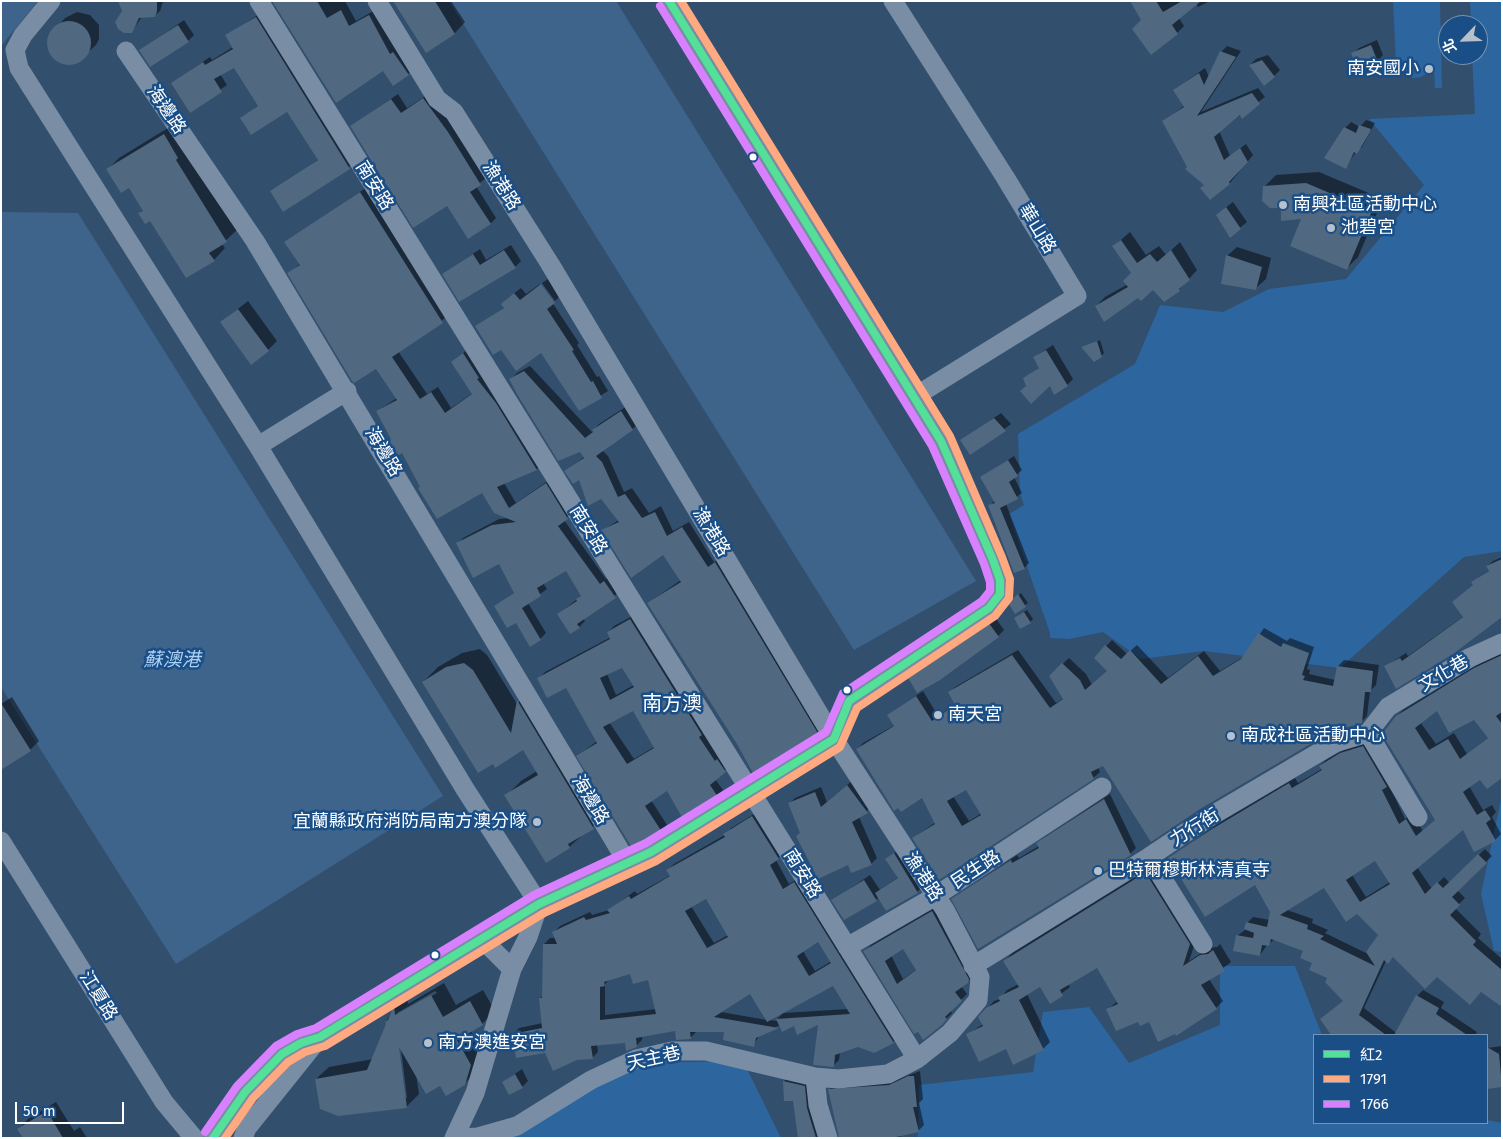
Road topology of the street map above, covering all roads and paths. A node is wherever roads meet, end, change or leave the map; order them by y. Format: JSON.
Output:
{"nodes":[{"id":1,"x":51,"y":1,"type":"edge"},
{"id":2,"x":259,"y":1,"type":"edge"},
{"id":3,"x":377,"y":1,"type":"edge"},
{"id":4,"x":670,"y":1,"type":"edge"},
{"id":5,"x":893,"y":1,"type":"edge"},
{"id":6,"x":126,"y":50,"type":"dead end"},
{"id":7,"x":347,"y":391,"type":"junction"},
{"id":8,"x":914,"y":397,"type":"junction"},
{"id":9,"x":258,"y":446,"type":"junction"},
{"id":10,"x":1502,"y":643,"type":"edge"},
{"id":11,"x":1368,"y":733,"type":"junction"},
{"id":12,"x":834,"y":738,"type":"junction"},
{"id":13,"x":1102,"y":787,"type":"dead end"},
{"id":14,"x":750,"y":791,"type":"junction"},
{"id":15,"x":1418,"y":817,"type":"dead end"},
{"id":16,"x":4,"y":846,"type":"edge"},
{"id":17,"x":1149,"y":857,"type":"junction"},
{"id":18,"x":627,"y":862,"type":"junction"},
{"id":19,"x":934,"y":897,"type":"junction"},
{"id":20,"x":540,"y":904,"type":"junction"},
{"id":21,"x":482,"y":939,"type":"junction"},
{"id":22,"x":1203,"y":944,"type":"dead end"},
{"id":23,"x":847,"y":948,"type":"junction"},
{"id":24,"x":973,"y":966,"type":"junction"},
{"id":25,"x":512,"y":969,"type":"junction"},
{"id":26,"x":320,"y":1037,"type":"junction"},
{"id":27,"x":917,"y":1059,"type":"junction"},
{"id":28,"x":815,"y":1077,"type":"junction"},
{"id":29,"x":194,"y":1138,"type":"edge"},
{"id":30,"x":213,"y":1138,"type":"edge"},
{"id":31,"x":243,"y":1138,"type":"edge"},
{"id":32,"x":454,"y":1138,"type":"edge"},
{"id":33,"x":461,"y":1138,"type":"edge"},
{"id":34,"x":828,"y":1138,"type":"edge"}],
"edges":[{"from":1,"to":9,"type":"street"},
{"from":2,"to":14,"type":"street","name":"南安路"},
{"from":3,"to":12,"type":"street","name":"漁港路"},
{"from":4,"to":8,"type":"street"},
{"from":5,"to":8,"type":"street","name":"華山路"},
{"from":6,"to":7,"type":"street","name":"海邊路"},
{"from":7,"to":9,"type":"street"},
{"from":7,"to":18,"type":"street","name":"海邊路"},
{"from":8,"to":12,"type":"street"},
{"from":9,"to":20,"type":"street"},
{"from":10,"to":11,"type":"street","name":"文化巷"},
{"from":11,"to":15,"type":"street"},
{"from":11,"to":17,"type":"street","name":"力行街"},
{"from":12,"to":14,"type":"street"},
{"from":12,"to":19,"type":"street","name":"漁港路"},
{"from":13,"to":19,"type":"street","name":"民生路"},
{"from":14,"to":18,"type":"street"},
{"from":14,"to":23,"type":"street","name":"南安路"},
{"from":16,"to":29,"type":"street","name":"江夏路"},
{"from":17,"to":22,"type":"street"},
{"from":17,"to":24,"type":"street","name":"力行街"},
{"from":18,"to":20,"type":"street"},
{"from":19,"to":23,"type":"street","name":"民生路"},
{"from":19,"to":24,"type":"street","name":"漁港路"},
{"from":20,"to":21,"type":"street"},
{"from":20,"to":25,"type":"street"},
{"from":21,"to":25,"type":"street"},
{"from":21,"to":26,"type":"street"},
{"from":23,"to":27,"type":"street","name":"南安路"},
{"from":24,"to":27,"type":"street","name":"漁港路"},
{"from":25,"to":32,"type":"street"},
{"from":26,"to":30,"type":"street"},
{"from":26,"to":31,"type":"street"},
{"from":27,"to":28,"type":"street","name":"天主巷"},
{"from":28,"to":33,"type":"street","name":"天主巷"},
{"from":28,"to":34,"type":"street"}]}
